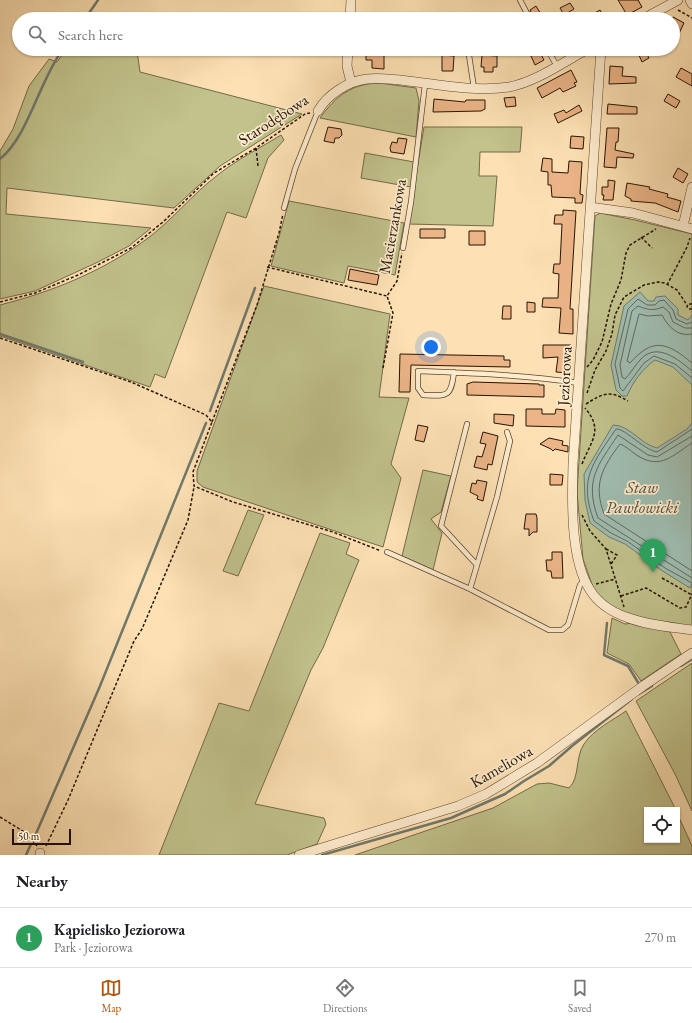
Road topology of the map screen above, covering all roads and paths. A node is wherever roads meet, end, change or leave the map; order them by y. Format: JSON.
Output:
{"nodes":[{"id":1,"x":351,"y":0,"type":"edge"},
{"id":2,"x":520,"y":0,"type":"edge"},
{"id":3,"x":678,"y":0,"type":"edge"},
{"id":4,"x":690,"y":0,"type":"edge"},
{"id":5,"x":692,"y":4,"type":"edge"},
{"id":6,"x":350,"y":12,"type":"edge"},
{"id":7,"x":526,"y":12,"type":"edge"},
{"id":8,"x":656,"y":12,"type":"edge"},
{"id":9,"x":348,"y":56,"type":"edge"},
{"id":10,"x":469,"y":56,"type":"edge"},
{"id":11,"x":551,"y":56,"type":"edge"},
{"id":12,"x":575,"y":56,"type":"edge"},
{"id":13,"x":601,"y":56,"type":"edge"},
{"id":14,"x":557,"y":66,"type":"junction"},
{"id":15,"x":351,"y":83,"type":"junction"},
{"id":16,"x":425,"y":84,"type":"junction"},
{"id":17,"x":474,"y":88,"type":"junction"},
{"id":18,"x":318,"y":111,"type":"junction"},
{"id":19,"x":256,"y":148,"type":"junction"},
{"id":20,"x":258,"y":166,"type":"dead end"},
{"id":21,"x":692,"y":187,"type":"edge"},
{"id":22,"x":590,"y":207,"type":"junction"},
{"id":23,"x":284,"y":208,"type":"joint"},
{"id":24,"x":664,"y":221,"type":"junction"},
{"id":25,"x":689,"y":230,"type":"edge"},
{"id":26,"x":641,"y":237,"type":"junction"},
{"id":27,"x":403,"y":248,"type":"joint"},
{"id":28,"x":652,"y":248,"type":"dead end"},
{"id":29,"x":267,"y":267,"type":"junction"},
{"id":30,"x":667,"y":284,"type":"junction"},
{"id":31,"x":387,"y":296,"type":"junction"},
{"id":32,"x":0,"y":302,"type":"edge"},
{"id":33,"x":692,"y":304,"type":"edge"},
{"id":34,"x":687,"y":305,"type":"junction"},
{"id":35,"x":692,"y":309,"type":"edge"},
{"id":36,"x":0,"y":338,"type":"edge"},
{"id":37,"x":383,"y":368,"type":"dead end"},
{"id":38,"x":454,"y":372,"type":"junction"},
{"id":39,"x":579,"y":373,"type":"junction"},
{"id":40,"x":579,"y":383,"type":"junction"},
{"id":41,"x":586,"y":395,"type":"dead end"},
{"id":42,"x":628,"y":401,"type":"dead end"},
{"id":43,"x":585,"y":402,"type":"dead end"},
{"id":44,"x":584,"y":405,"type":"junction"},
{"id":45,"x":212,"y":422,"type":"junction"},
{"id":46,"x":467,"y":424,"type":"dead end"},
{"id":47,"x":508,"y":432,"type":"dead end"},
{"id":48,"x":580,"y":468,"type":"dead end"},
{"id":49,"x":194,"y":486,"type":"junction"},
{"id":50,"x":581,"y":514,"type":"dead end"},
{"id":51,"x":606,"y":549,"type":"junction"},
{"id":52,"x":387,"y":552,"type":"joint"},
{"id":53,"x":611,"y":564,"type":"junction"},
{"id":54,"x":477,"y":566,"type":"junction"},
{"id":55,"x":615,"y":578,"type":"junction"},
{"id":56,"x":662,"y":578,"type":"dead end"},
{"id":57,"x":586,"y":583,"type":"junction"},
{"id":58,"x":470,"y":589,"type":"junction"},
{"id":59,"x":692,"y":595,"type":"edge"},
{"id":60,"x":621,"y":596,"type":"junction"},
{"id":61,"x":625,"y":617,"type":"junction"},
{"id":62,"x":692,"y":630,"type":"edge"},
{"id":63,"x":692,"y":653,"type":"edge"},
{"id":64,"x":0,"y":817,"type":"edge"},
{"id":65,"x":40,"y":854,"type":"edge"},
{"id":66,"x":299,"y":855,"type":"edge"}],
"edges":[{"from":1,"to":6,"type":"street"},
{"from":2,"to":7,"type":"lane"},
{"from":3,"to":8,"type":"street"},
{"from":4,"to":5,"type":"street"},
{"from":9,"to":15,"type":"street"},
{"from":10,"to":17,"type":"lane"},
{"from":11,"to":14,"type":"lane"},
{"from":12,"to":14,"type":"street","name":"Starodębowa"},
{"from":13,"to":22,"type":"street","name":"Jeziorowa"},
{"from":14,"to":17,"type":"street","name":"Starodębowa"},
{"from":15,"to":16,"type":"street","name":"Starodębowa"},
{"from":15,"to":18,"type":"street","name":"Starodębowa"},
{"from":16,"to":17,"type":"street","name":"Starodębowa"},
{"from":16,"to":27,"type":"lane","name":"Macierzankowa"},
{"from":18,"to":19,"type":"path","name":"Starodębowa"},
{"from":18,"to":23,"type":"lane"},
{"from":19,"to":20,"type":"path"},
{"from":19,"to":32,"type":"path","name":"Starodębowa"},
{"from":21,"to":25,"type":"street"},
{"from":22,"to":24,"type":"street"},
{"from":22,"to":39,"type":"street","name":"Jeziorowa"},
{"from":23,"to":29,"type":"path"},
{"from":24,"to":25,"type":"street"},
{"from":24,"to":26,"type":"path"},
{"from":25,"to":30,"type":"path"},
{"from":26,"to":28,"type":"path"},
{"from":26,"to":39,"type":"path"},
{"from":27,"to":31,"type":"path","name":"Macierzankowa"},
{"from":29,"to":31,"type":"path"},
{"from":29,"to":45,"type":"path"},
{"from":30,"to":34,"type":"path"},
{"from":30,"to":41,"type":"path"},
{"from":31,"to":37,"type":"path","name":"Macierzankowa"},
{"from":33,"to":34,"type":"path"},
{"from":34,"to":35,"type":"path"},
{"from":36,"to":45,"type":"path"},
{"from":38,"to":38,"type":"lane"},
{"from":38,"to":40,"type":"lane"},
{"from":39,"to":40,"type":"street","name":"Jeziorowa"},
{"from":40,"to":57,"type":"street","name":"Jeziorowa"},
{"from":42,"to":44,"type":"path"},
{"from":43,"to":44,"type":"path"},
{"from":44,"to":48,"type":"path"},
{"from":45,"to":49,"type":"path"},
{"from":46,"to":54,"type":"lane"},
{"from":47,"to":54,"type":"lane"},
{"from":49,"to":52,"type":"path"},
{"from":49,"to":65,"type":"path"},
{"from":50,"to":51,"type":"path"},
{"from":51,"to":53,"type":"path"},
{"from":51,"to":53,"type":"path"},
{"from":52,"to":58,"type":"lane"},
{"from":53,"to":55,"type":"path"},
{"from":54,"to":58,"type":"lane"},
{"from":55,"to":57,"type":"path"},
{"from":55,"to":60,"type":"path"},
{"from":56,"to":59,"type":"path"},
{"from":57,"to":58,"type":"lane"},
{"from":57,"to":61,"type":"street","name":"Jeziorowa"},
{"from":59,"to":60,"type":"path"},
{"from":60,"to":61,"type":"path"},
{"from":61,"to":62,"type":"street","name":"Jeziorowa"},
{"from":63,"to":66,"type":"street","name":"Kameliowa"},
{"from":64,"to":65,"type":"path"}]}
